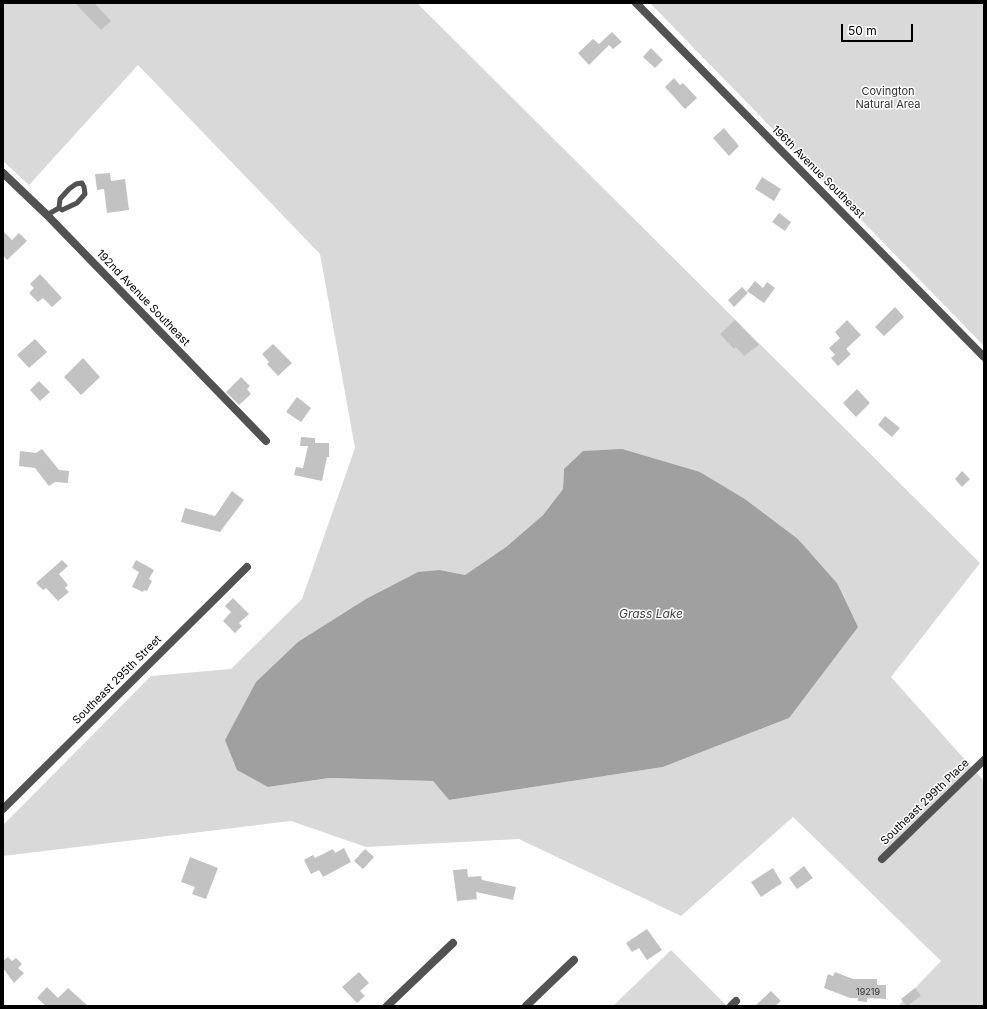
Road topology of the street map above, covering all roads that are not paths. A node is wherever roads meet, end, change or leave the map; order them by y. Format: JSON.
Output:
{"nodes":[{"id":1,"x":636,"y":3,"type":"edge"},
{"id":2,"x":3,"y":173,"type":"edge"},
{"id":3,"x":58,"y":208,"type":"junction"},
{"id":4,"x":47,"y":215,"type":"junction"},
{"id":5,"x":984,"y":357,"type":"edge"},
{"id":6,"x":266,"y":441,"type":"dead end"},
{"id":7,"x":247,"y":566,"type":"dead end"},
{"id":8,"x":984,"y":760,"type":"edge"},
{"id":9,"x":3,"y":809,"type":"edge"},
{"id":10,"x":882,"y":859,"type":"dead end"},
{"id":11,"x":453,"y":943,"type":"dead end"},
{"id":12,"x":574,"y":960,"type":"dead end"},
{"id":13,"x":387,"y":1006,"type":"edge"},
{"id":14,"x":526,"y":1006,"type":"edge"}],
"edges":[{"from":1,"to":5,"type":"street","name":"196th Avenue Southeast"},
{"from":2,"to":4,"type":"street","name":"192nd Avenue Southeast"},
{"from":3,"to":3,"type":"lane"},
{"from":3,"to":4,"type":"lane"},
{"from":4,"to":6,"type":"street","name":"192nd Avenue Southeast"},
{"from":7,"to":9,"type":"street","name":"Southeast 295th Street"},
{"from":8,"to":10,"type":"street","name":"Southeast 299th Place"},
{"from":11,"to":13,"type":"street"},
{"from":12,"to":14,"type":"street"}]}
